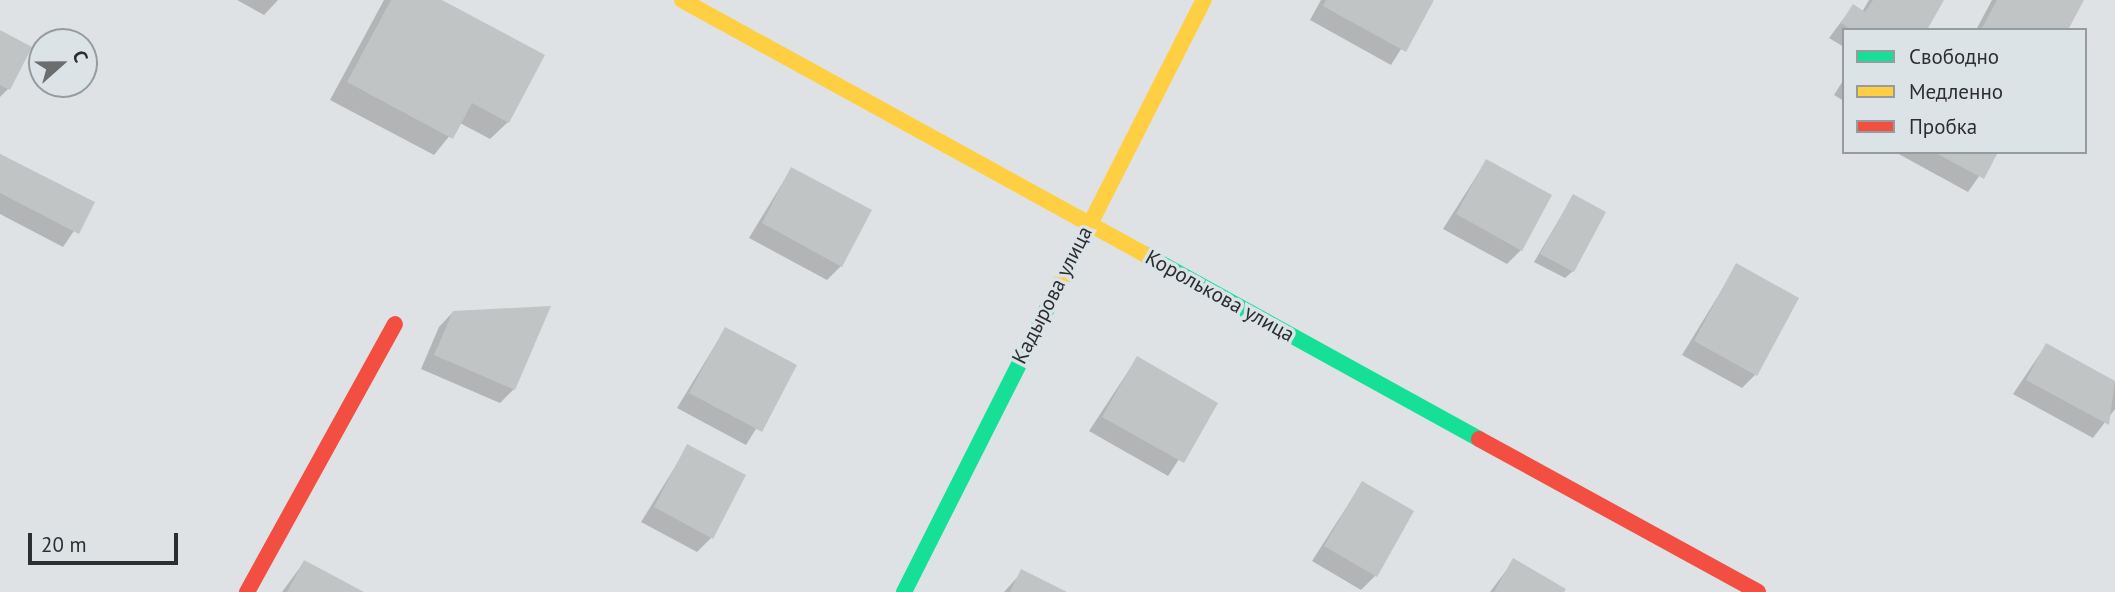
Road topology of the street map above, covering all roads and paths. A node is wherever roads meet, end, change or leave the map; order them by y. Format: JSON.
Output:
{"nodes":[{"id":1,"x":682,"y":0,"type":"edge"},
{"id":2,"x":1204,"y":0,"type":"edge"},
{"id":3,"x":1088,"y":223,"type":"junction"},
{"id":4,"x":395,"y":324,"type":"dead end"},
{"id":5,"x":247,"y":592,"type":"edge"},
{"id":6,"x":904,"y":592,"type":"edge"},
{"id":7,"x":1758,"y":592,"type":"edge"}],
"edges":[{"from":1,"to":3,"type":"street","name":"Королькова улица"},
{"from":2,"to":3,"type":"street","name":"Кадырова улица"},
{"from":3,"to":6,"type":"street","name":"Кадырова улица"},
{"from":3,"to":7,"type":"street","name":"Королькова улица"},
{"from":4,"to":5,"type":"street"}]}
